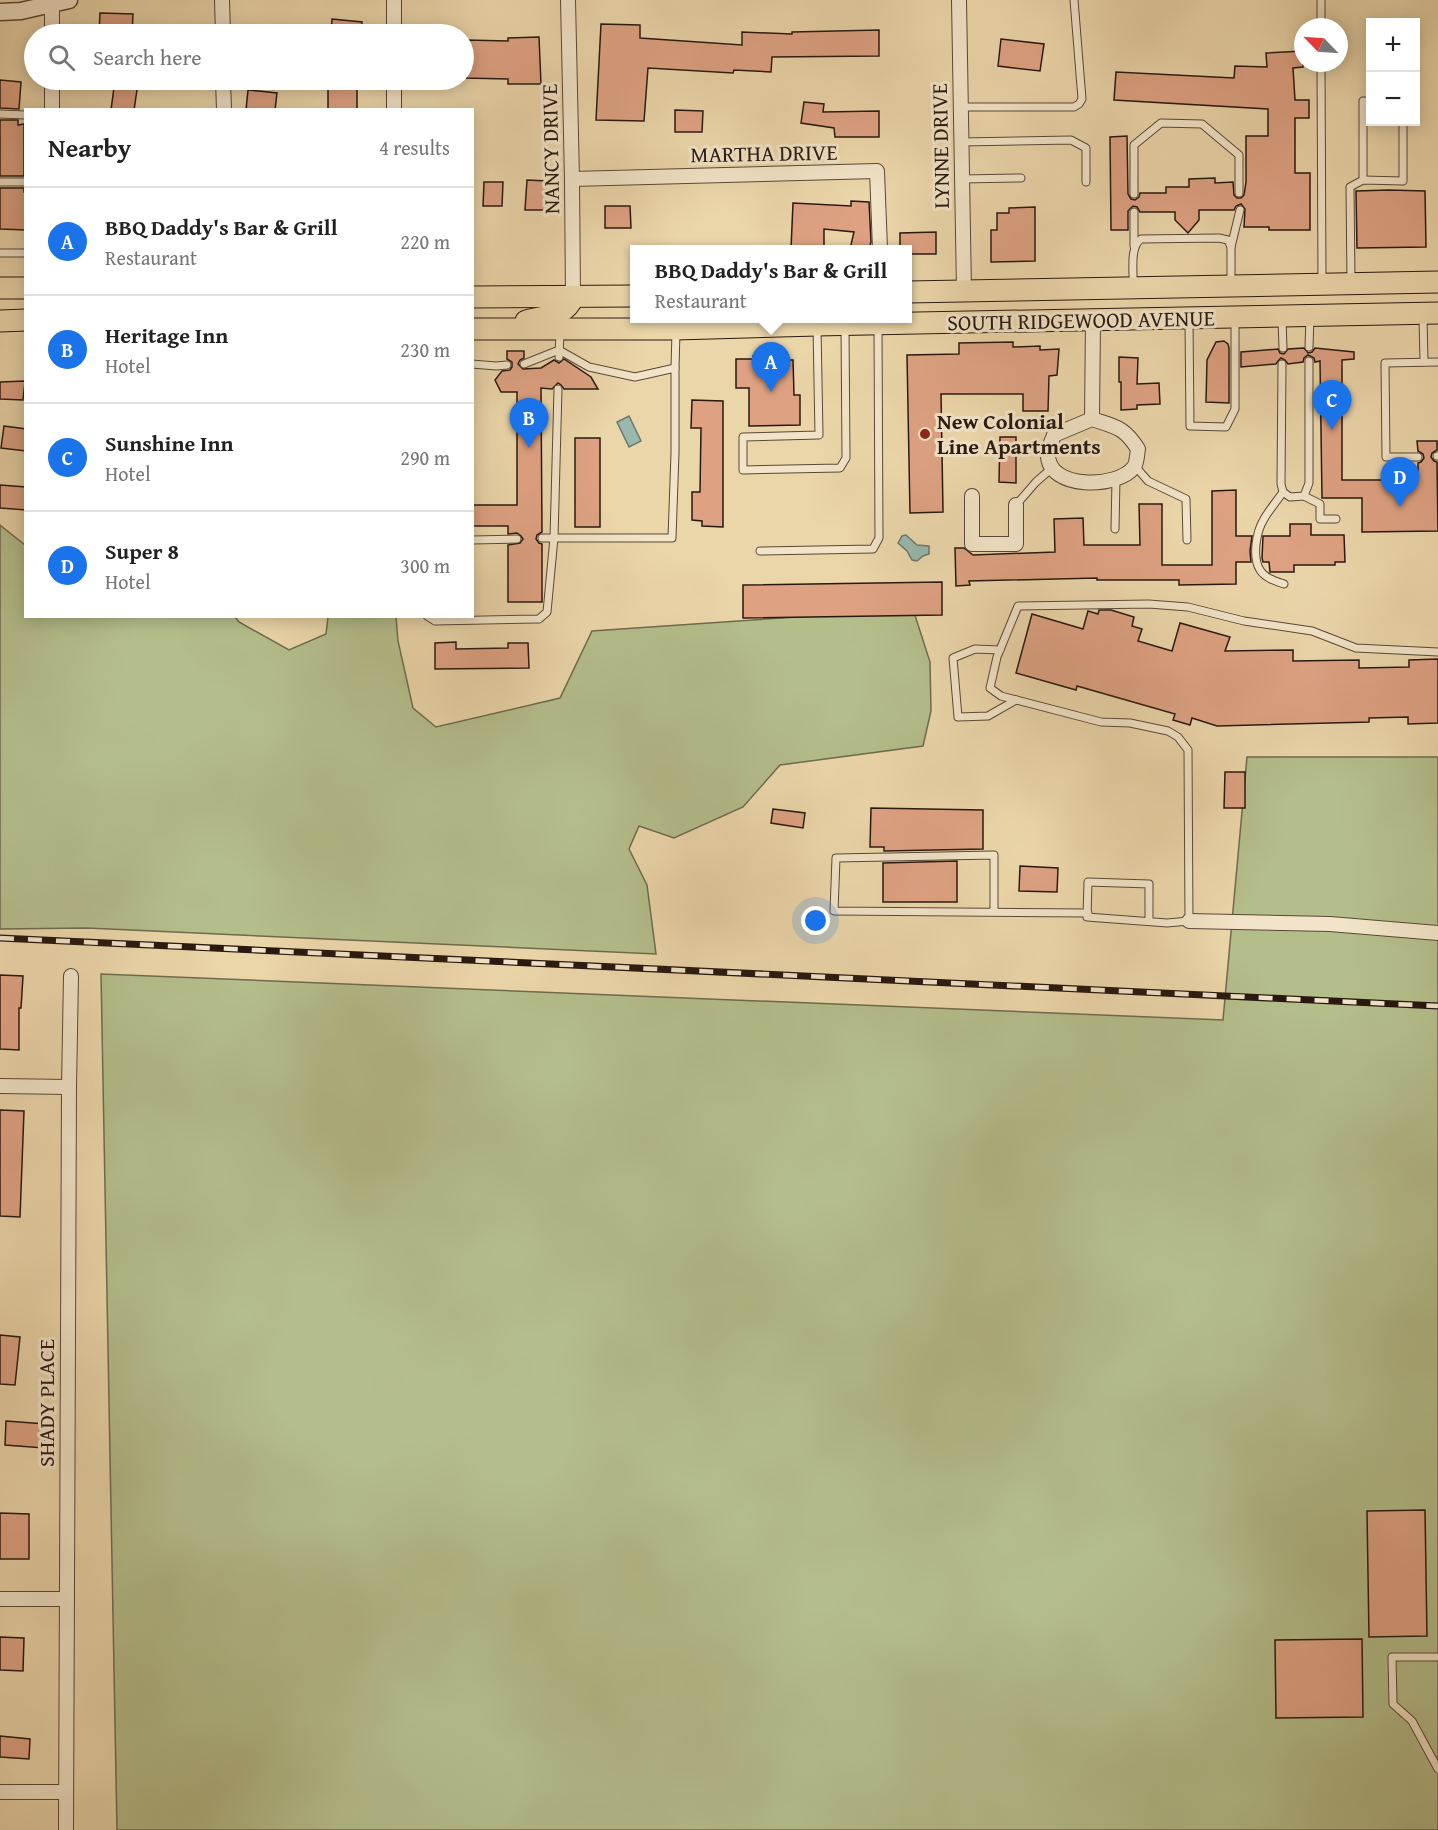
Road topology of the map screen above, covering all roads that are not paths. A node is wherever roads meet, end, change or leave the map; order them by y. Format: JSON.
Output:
{"nodes":[{"id":1,"x":69,"y":0,"type":"edge"},
{"id":2,"x":222,"y":0,"type":"edge"},
{"id":3,"x":394,"y":0,"type":"edge"},
{"id":4,"x":568,"y":0,"type":"edge"},
{"id":5,"x":958,"y":0,"type":"edge"},
{"id":6,"x":1074,"y":0,"type":"edge"},
{"id":7,"x":1321,"y":0,"type":"edge"},
{"id":8,"x":52,"y":2,"type":"edge"},
{"id":9,"x":0,"y":12,"type":"edge"},
{"id":10,"x":1321,"y":18,"type":"edge"},
{"id":11,"x":52,"y":24,"type":"edge"},
{"id":12,"x":223,"y":24,"type":"edge"},
{"id":13,"x":394,"y":24,"type":"edge"},
{"id":14,"x":1322,"y":72,"type":"edge"},
{"id":15,"x":52,"y":90,"type":"edge"},
{"id":16,"x":223,"y":90,"type":"edge"},
{"id":17,"x":394,"y":90,"type":"edge"},
{"id":18,"x":1366,"y":101,"type":"edge"},
{"id":19,"x":960,"y":107,"type":"junction"},
{"id":20,"x":52,"y":108,"type":"edge"},
{"id":21,"x":224,"y":108,"type":"edge"},
{"id":22,"x":394,"y":108,"type":"edge"},
{"id":23,"x":0,"y":114,"type":"edge"},
{"id":24,"x":24,"y":115,"type":"edge"},
{"id":25,"x":1403,"y":126,"type":"edge"},
{"id":26,"x":961,"y":142,"type":"junction"},
{"id":27,"x":1021,"y":178,"type":"dead end"},
{"id":28,"x":572,"y":179,"type":"junction"},
{"id":29,"x":962,"y":179,"type":"junction"},
{"id":30,"x":1363,"y":180,"type":"junction"},
{"id":31,"x":0,"y":182,"type":"edge"},
{"id":32,"x":24,"y":182,"type":"edge"},
{"id":33,"x":1086,"y":182,"type":"dead end"},
{"id":34,"x":1239,"y":193,"type":"dead end"},
{"id":35,"x":1134,"y":194,"type":"dead end"},
{"id":36,"x":1240,"y":210,"type":"dead end"},
{"id":37,"x":1134,"y":212,"type":"dead end"},
{"id":38,"x":880,"y":245,"type":"edge"},
{"id":39,"x":1231,"y":247,"type":"junction"},
{"id":40,"x":1134,"y":248,"type":"junction"},
{"id":41,"x":0,"y":253,"type":"edge"},
{"id":42,"x":24,"y":253,"type":"edge"},
{"id":43,"x":1438,"y":282,"type":"edge"},
{"id":44,"x":1351,"y":284,"type":"junction"},
{"id":45,"x":1322,"y":285,"type":"junction"},
{"id":46,"x":1231,"y":286,"type":"junction"},
{"id":47,"x":0,"y":288,"type":"edge"},
{"id":48,"x":24,"y":288,"type":"edge"},
{"id":49,"x":1133,"y":288,"type":"junction"},
{"id":50,"x":964,"y":291,"type":"junction"},
{"id":51,"x":912,"y":292,"type":"edge"},
{"id":52,"x":474,"y":297,"type":"edge"},
{"id":53,"x":573,"y":297,"type":"junction"},
{"id":54,"x":630,"y":297,"type":"edge"},
{"id":55,"x":630,"y":298,"type":"edge"},
{"id":56,"x":1430,"y":314,"type":"edge"},
{"id":57,"x":1282,"y":316,"type":"junction"},
{"id":58,"x":1310,"y":316,"type":"junction"},
{"id":59,"x":1235,"y":317,"type":"junction"},
{"id":60,"x":1189,"y":318,"type":"junction"},
{"id":61,"x":24,"y":320,"type":"edge"},
{"id":62,"x":1094,"y":320,"type":"junction"},
{"id":63,"x":0,"y":321,"type":"edge"},
{"id":64,"x":845,"y":324,"type":"junction"},
{"id":65,"x":878,"y":324,"type":"junction"},
{"id":66,"x":817,"y":325,"type":"junction"},
{"id":67,"x":481,"y":329,"type":"edge"},
{"id":68,"x":567,"y":329,"type":"junction"},
{"id":69,"x":676,"y":329,"type":"junction"},
{"id":70,"x":1310,"y":347,"type":"dead end"},
{"id":71,"x":1283,"y":348,"type":"dead end"},
{"id":72,"x":559,"y":353,"type":"junction"},
{"id":73,"x":1309,"y":361,"type":"dead end"},
{"id":74,"x":1424,"y":362,"type":"junction"},
{"id":75,"x":1438,"y":362,"type":"edge"},
{"id":76,"x":474,"y":364,"type":"edge"},
{"id":77,"x":524,"y":364,"type":"dead end"},
{"id":78,"x":1282,"y":364,"type":"dead end"},
{"id":79,"x":507,"y":365,"type":"dead end"},
{"id":80,"x":675,"y":368,"type":"junction"},
{"id":81,"x":558,"y":389,"type":"dead end"},
{"id":82,"x":1092,"y":419,"type":"junction"},
{"id":83,"x":1418,"y":457,"type":"dead end"},
{"id":84,"x":1135,"y":466,"type":"junction"},
{"id":85,"x":1052,"y":468,"type":"junction"},
{"id":86,"x":1116,"y":479,"type":"junction"},
{"id":87,"x":1283,"y":492,"type":"junction"},
{"id":88,"x":972,"y":496,"type":"dead end"},
{"id":89,"x":1304,"y":496,"type":"junction"},
{"id":90,"x":1016,"y":505,"type":"joint"},
{"id":91,"x":1336,"y":519,"type":"dead end"},
{"id":92,"x":1115,"y":529,"type":"dead end"},
{"id":93,"x":542,"y":538,"type":"dead end"},
{"id":94,"x":554,"y":538,"type":"junction"},
{"id":95,"x":517,"y":539,"type":"dead end"},
{"id":96,"x":474,"y":540,"type":"edge"},
{"id":97,"x":1187,"y":540,"type":"dead end"},
{"id":98,"x":760,"y":551,"type":"dead end"},
{"id":99,"x":1284,"y":584,"type":"dead end"},
{"id":100,"x":430,"y":618,"type":"edge"},
{"id":101,"x":1000,"y":650,"type":"junction"},
{"id":102,"x":1438,"y":652,"type":"edge"},
{"id":103,"x":1016,"y":700,"type":"junction"},
{"id":104,"x":993,"y":912,"type":"junction"},
{"id":105,"x":1088,"y":913,"type":"junction"},
{"id":106,"x":1149,"y":921,"type":"junction"},
{"id":107,"x":1189,"y":921,"type":"junction"},
{"id":108,"x":1438,"y":933,"type":"edge"},
{"id":109,"x":71,"y":975,"type":"dead end"},
{"id":110,"x":0,"y":1086,"type":"edge"},
{"id":111,"x":69,"y":1087,"type":"junction"},
{"id":112,"x":0,"y":1599,"type":"edge"},
{"id":113,"x":67,"y":1599,"type":"junction"},
{"id":114,"x":1438,"y":1657,"type":"edge"},
{"id":115,"x":1438,"y":1769,"type":"edge"},
{"id":116,"x":0,"y":1792,"type":"edge"},
{"id":117,"x":66,"y":1792,"type":"junction"},
{"id":118,"x":66,"y":1830,"type":"edge"}],
"edges":[{"from":1,"to":8,"type":"street"},
{"from":2,"to":12,"type":"street"},
{"from":3,"to":13,"type":"street"},
{"from":4,"to":28,"type":"street","name":"NANCY DRIVE"},
{"from":5,"to":19,"type":"street","name":"LYNNE DRIVE"},
{"from":6,"to":19,"type":"lane"},
{"from":7,"to":10,"type":"lane"},
{"from":8,"to":9,"type":"street"},
{"from":8,"to":11,"type":"street"},
{"from":14,"to":45,"type":"lane"},
{"from":15,"to":20,"type":"street"},
{"from":16,"to":21,"type":"street"},
{"from":17,"to":22,"type":"street"},
{"from":18,"to":30,"type":"lane"},
{"from":19,"to":26,"type":"street","name":"LYNNE DRIVE"},
{"from":23,"to":24,"type":"lane"},
{"from":25,"to":30,"type":"lane"},
{"from":26,"to":29,"type":"street","name":"LYNNE DRIVE"},
{"from":26,"to":33,"type":"lane"},
{"from":27,"to":29,"type":"lane"},
{"from":28,"to":38,"type":"street","name":"MARTHA DRIVE"},
{"from":28,"to":53,"type":"street","name":"NANCY DRIVE"},
{"from":29,"to":50,"type":"street","name":"LYNNE DRIVE"},
{"from":30,"to":44,"type":"lane"},
{"from":31,"to":32,"type":"lane"},
{"from":34,"to":35,"type":"lane"},
{"from":36,"to":39,"type":"lane"},
{"from":37,"to":40,"type":"lane"},
{"from":39,"to":40,"type":"lane"},
{"from":39,"to":46,"type":"lane"},
{"from":40,"to":49,"type":"lane"},
{"from":41,"to":42,"type":"lane"},
{"from":43,"to":44,"type":"main road","name":"SOUTH RIDGEWOOD AVENUE"},
{"from":44,"to":45,"type":"main road","name":"SOUTH RIDGEWOOD AVENUE"},
{"from":45,"to":46,"type":"main road","name":"SOUTH RIDGEWOOD AVENUE"},
{"from":46,"to":49,"type":"main road","name":"SOUTH RIDGEWOOD AVENUE"},
{"from":47,"to":48,"type":"main road"},
{"from":49,"to":50,"type":"main road","name":"SOUTH RIDGEWOOD AVENUE"},
{"from":50,"to":51,"type":"main road","name":"SOUTH RIDGEWOOD AVENUE"},
{"from":52,"to":53,"type":"main road"},
{"from":53,"to":54,"type":"main road"},
{"from":53,"to":67,"type":"main road"},
{"from":55,"to":68,"type":"main road"},
{"from":56,"to":58,"type":"main road","name":"SOUTH RIDGEWOOD AVENUE"},
{"from":56,"to":74,"type":"lane"},
{"from":57,"to":58,"type":"main road","name":"SOUTH RIDGEWOOD AVENUE"},
{"from":57,"to":59,"type":"main road","name":"SOUTH RIDGEWOOD AVENUE"},
{"from":57,"to":71,"type":"lane"},
{"from":58,"to":70,"type":"lane"},
{"from":59,"to":60,"type":"main road","name":"SOUTH RIDGEWOOD AVENUE"},
{"from":59,"to":60,"type":"lane"},
{"from":60,"to":62,"type":"main road","name":"SOUTH RIDGEWOOD AVENUE"},
{"from":61,"to":63,"type":"main road"},
{"from":62,"to":65,"type":"main road","name":"SOUTH RIDGEWOOD AVENUE"},
{"from":62,"to":82,"type":"street"},
{"from":64,"to":65,"type":"main road","name":"SOUTH RIDGEWOOD AVENUE"},
{"from":64,"to":66,"type":"main road","name":"SOUTH RIDGEWOOD AVENUE"},
{"from":64,"to":66,"type":"lane"},
{"from":65,"to":98,"type":"lane"},
{"from":66,"to":69,"type":"main road","name":"SOUTH RIDGEWOOD AVENUE"},
{"from":67,"to":68,"type":"main road","name":"SOUTH RIDGEWOOD AVENUE"},
{"from":68,"to":69,"type":"main road","name":"SOUTH RIDGEWOOD AVENUE"},
{"from":68,"to":72,"type":"lane"},
{"from":69,"to":80,"type":"lane"},
{"from":72,"to":77,"type":"lane"},
{"from":72,"to":80,"type":"lane"},
{"from":73,"to":89,"type":"lane"},
{"from":74,"to":75,"type":"lane"},
{"from":74,"to":83,"type":"lane"},
{"from":76,"to":79,"type":"lane"},
{"from":78,"to":87,"type":"lane"},
{"from":80,"to":94,"type":"lane"},
{"from":81,"to":94,"type":"lane"},
{"from":82,"to":84,"type":"street"},
{"from":82,"to":85,"type":"street"},
{"from":84,"to":86,"type":"street"},
{"from":84,"to":97,"type":"lane"},
{"from":85,"to":86,"type":"street"},
{"from":85,"to":90,"type":"lane"},
{"from":86,"to":92,"type":"lane"},
{"from":87,"to":89,"type":"lane"},
{"from":87,"to":99,"type":"lane"},
{"from":88,"to":90,"type":"street"},
{"from":89,"to":91,"type":"lane"},
{"from":93,"to":94,"type":"lane"},
{"from":94,"to":100,"type":"lane"},
{"from":95,"to":96,"type":"lane"},
{"from":101,"to":102,"type":"lane"},
{"from":101,"to":103,"type":"lane"},
{"from":101,"to":103,"type":"lane"},
{"from":103,"to":107,"type":"lane"},
{"from":104,"to":104,"type":"lane"},
{"from":104,"to":105,"type":"lane"},
{"from":105,"to":106,"type":"lane"},
{"from":105,"to":106,"type":"lane"},
{"from":106,"to":107,"type":"lane"},
{"from":107,"to":108,"type":"street"},
{"from":109,"to":111,"type":"street","name":"SHADY PLACE"},
{"from":110,"to":111,"type":"street"},
{"from":111,"to":113,"type":"street","name":"SHADY PLACE"},
{"from":112,"to":113,"type":"street"},
{"from":113,"to":117,"type":"street","name":"SHADY PLACE"},
{"from":114,"to":115,"type":"lane"},
{"from":116,"to":117,"type":"street"},
{"from":117,"to":118,"type":"street","name":"SHADY PLACE"}]}
